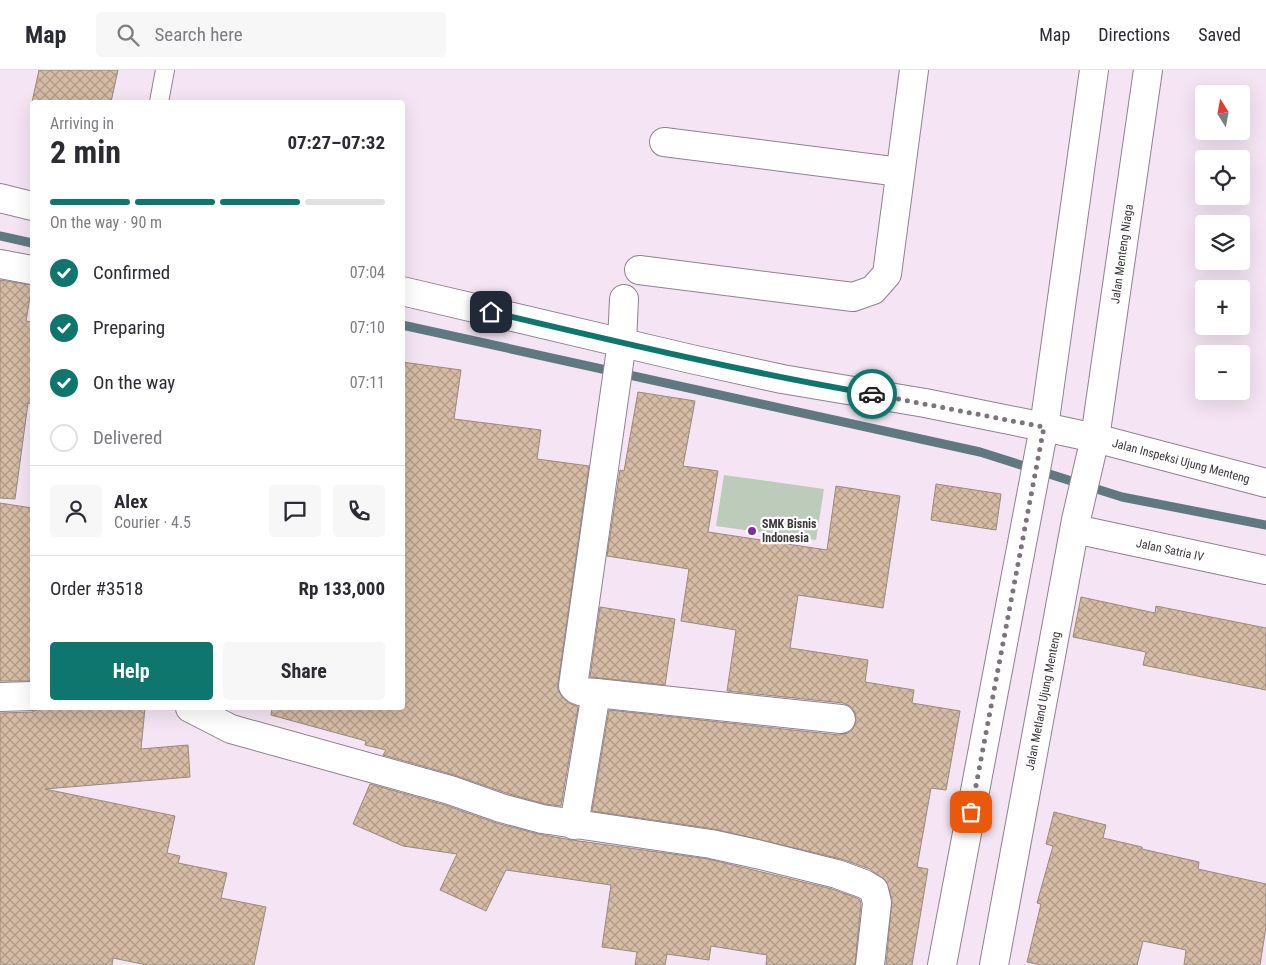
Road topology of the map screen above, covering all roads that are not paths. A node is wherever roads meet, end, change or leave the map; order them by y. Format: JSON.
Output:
{"nodes":[{"id":1,"x":165,"y":70,"type":"edge"},
{"id":2,"x":914,"y":70,"type":"edge"},
{"id":3,"x":1094,"y":70,"type":"edge"},
{"id":4,"x":1148,"y":70,"type":"edge"},
{"id":5,"x":159,"y":100,"type":"edge"},
{"id":6,"x":664,"y":142,"type":"dead end"},
{"id":7,"x":900,"y":172,"type":"junction"},
{"id":8,"x":0,"y":198,"type":"edge"},
{"id":9,"x":30,"y":206,"type":"edge"},
{"id":10,"x":0,"y":264,"type":"edge"},
{"id":11,"x":30,"y":270,"type":"edge"},
{"id":12,"x":639,"y":270,"type":"dead end"},
{"id":13,"x":405,"y":292,"type":"edge"},
{"id":14,"x":624,"y":299,"type":"dead end"},
{"id":15,"x":620,"y":352,"type":"junction"},
{"id":16,"x":1043,"y":430,"type":"junction"},
{"id":17,"x":1094,"y":442,"type":"junction"},
{"id":18,"x":1266,"y":483,"type":"edge"},
{"id":19,"x":1075,"y":525,"type":"junction"},
{"id":20,"x":1266,"y":570,"type":"edge"},
{"id":21,"x":596,"y":694,"type":"junction"},
{"id":22,"x":30,"y":696,"type":"edge"},
{"id":23,"x":0,"y":697,"type":"edge"},
{"id":24,"x":194,"y":710,"type":"edge"},
{"id":25,"x":841,"y":719,"type":"dead end"},
{"id":26,"x":574,"y":825,"type":"junction"},
{"id":27,"x":870,"y":965,"type":"edge"},
{"id":28,"x":942,"y":965,"type":"edge"},
{"id":29,"x":994,"y":965,"type":"edge"}],
"edges":[{"from":1,"to":5,"type":"lane"},
{"from":2,"to":7,"type":"street"},
{"from":3,"to":16,"type":"street"},
{"from":4,"to":17,"type":"street","name":"Jalan Menteng Niaga"},
{"from":6,"to":7,"type":"street"},
{"from":7,"to":12,"type":"street"},
{"from":8,"to":9,"type":"street"},
{"from":10,"to":11,"type":"street"},
{"from":13,"to":15,"type":"street","name":"Jalan Inspeksi Ujung Menteng"},
{"from":14,"to":15,"type":"street"},
{"from":15,"to":16,"type":"street","name":"Jalan Inspeksi Ujung Menteng"},
{"from":15,"to":21,"type":"street"},
{"from":16,"to":17,"type":"street","name":"Jalan Inspeksi Ujung Menteng"},
{"from":16,"to":28,"type":"street"},
{"from":17,"to":18,"type":"street","name":"Jalan Inspeksi Ujung Menteng"},
{"from":17,"to":19,"type":"street","name":"Jalan Metland Ujung Menteng"},
{"from":19,"to":20,"type":"street","name":"Jalan Satria IV"},
{"from":19,"to":29,"type":"street","name":"Jalan Metland Ujung Menteng"},
{"from":21,"to":25,"type":"street"},
{"from":21,"to":26,"type":"street"},
{"from":22,"to":23,"type":"street"},
{"from":24,"to":26,"type":"street"},
{"from":26,"to":27,"type":"street"}]}
